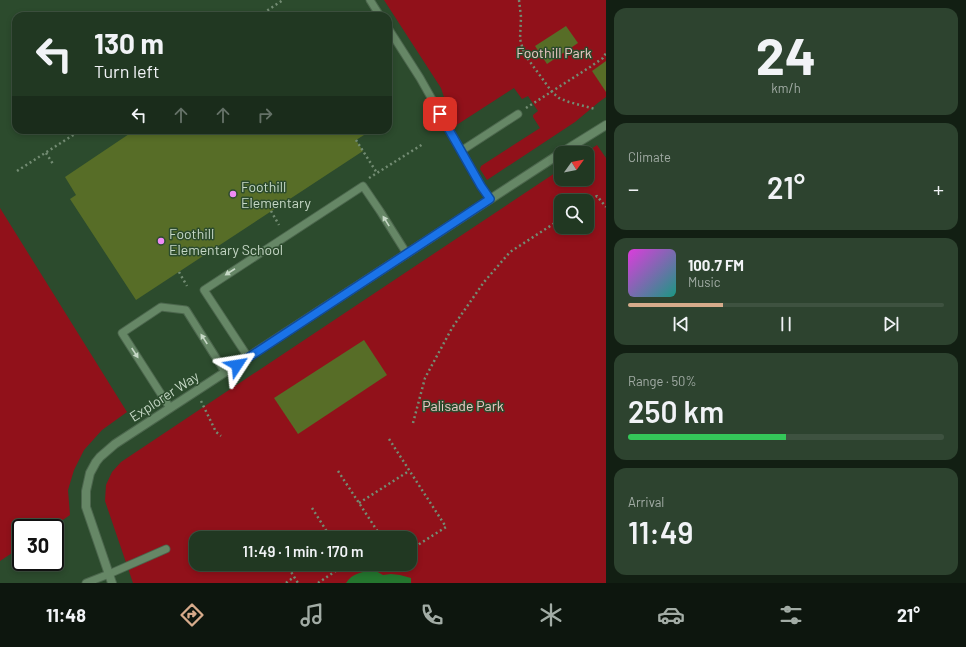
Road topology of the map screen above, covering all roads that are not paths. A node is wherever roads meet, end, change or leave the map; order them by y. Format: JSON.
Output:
{"nodes":[{"id":1,"x":370,"y":0,"type":"edge"},
{"id":2,"x":378,"y":12,"type":"edge"},
{"id":3,"x":392,"y":34,"type":"edge"},
{"id":4,"x":518,"y":114,"type":"dead end"},
{"id":5,"x":606,"y":125,"type":"edge"},
{"id":6,"x":572,"y":146,"type":"edge"},
{"id":7,"x":461,"y":151,"type":"junction"},
{"id":8,"x":554,"y":158,"type":"edge"},
{"id":9,"x":490,"y":199,"type":"junction"},
{"id":10,"x":407,"y":254,"type":"junction"},
{"id":11,"x":248,"y":358,"type":"junction"},
{"id":12,"x":225,"y":372,"type":"junction"},
{"id":13,"x":170,"y":408,"type":"junction"},
{"id":14,"x":166,"y":549,"type":"dead end"},
{"id":15,"x":109,"y":574,"type":"junction"},
{"id":16,"x":86,"y":583,"type":"edge"},
{"id":17,"x":112,"y":583,"type":"edge"}],
"edges":[{"from":1,"to":2,"type":"lane"},
{"from":3,"to":7,"type":"lane"},
{"from":4,"to":7,"type":"lane"},
{"from":5,"to":6,"type":"street","name":"Explorer Way"},
{"from":7,"to":9,"type":"lane"},
{"from":8,"to":9,"type":"street","name":"Explorer Way"},
{"from":9,"to":10,"type":"street","name":"Explorer Way"},
{"from":10,"to":11,"type":"street","name":"Explorer Way"},
{"from":10,"to":11,"type":"lane","one_way":true},
{"from":11,"to":12,"type":"street","name":"Explorer Way"},
{"from":12,"to":13,"type":"street","name":"Explorer Way"},
{"from":12,"to":13,"type":"lane","one_way":true},
{"from":13,"to":15,"type":"street","name":"Explorer Way"},
{"from":14,"to":15,"type":"lane"},
{"from":15,"to":16,"type":"lane"},
{"from":15,"to":17,"type":"street"}]}
